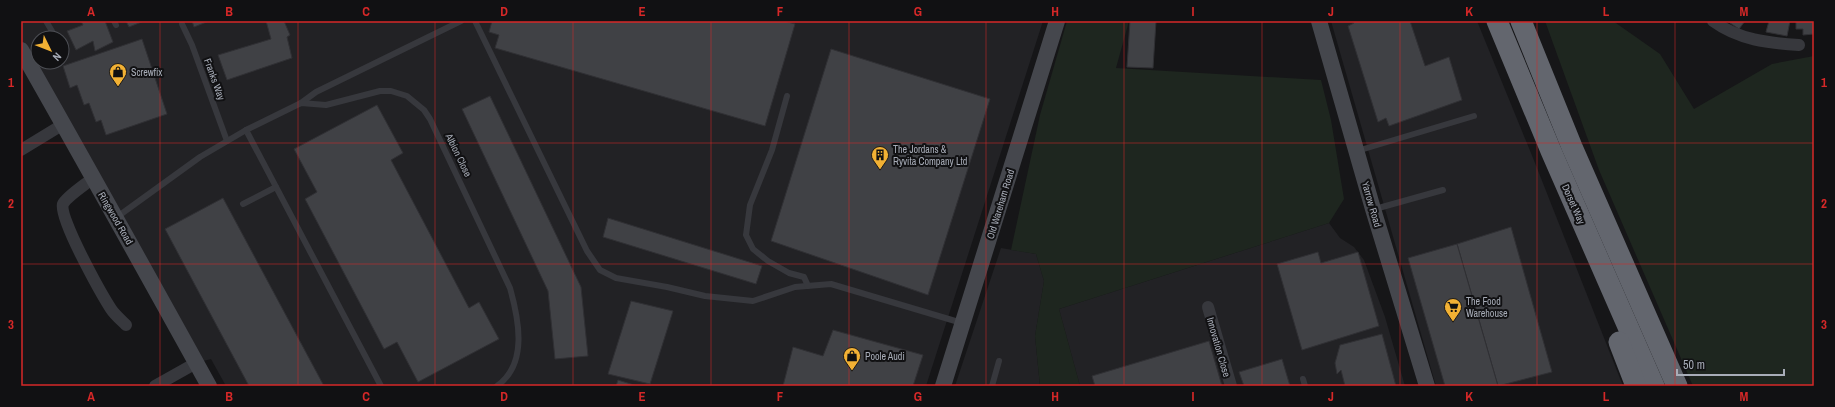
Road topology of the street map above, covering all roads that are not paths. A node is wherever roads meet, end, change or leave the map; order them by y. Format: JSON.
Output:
{"nodes":[{"id":1,"x":46,"y":21,"type":"edge"},
{"id":2,"x":461,"y":21,"type":"edge"},
{"id":3,"x":475,"y":21,"type":"edge"},
{"id":4,"x":1057,"y":21,"type":"edge"},
{"id":5,"x":1319,"y":21,"type":"edge"},
{"id":6,"x":1489,"y":21,"type":"edge"},
{"id":7,"x":1497,"y":21,"type":"edge"},
{"id":8,"x":1521,"y":21,"type":"edge"},
{"id":9,"x":1713,"y":21,"type":"edge"},
{"id":10,"x":182,"y":24,"type":"dead end"},
{"id":11,"x":51,"y":30,"type":"edge"},
{"id":12,"x":1799,"y":44,"type":"dead end"},
{"id":13,"x":21,"y":50,"type":"edge"},
{"id":14,"x":30,"y":60,"type":"edge"},
{"id":15,"x":37,"y":70,"type":"edge"},
{"id":16,"x":787,"y":96,"type":"dead end"},
{"id":17,"x":301,"y":103,"type":"junction"},
{"id":18,"x":1474,"y":116,"type":"dead end"},
{"id":19,"x":62,"y":125,"type":"junction"},
{"id":20,"x":246,"y":130,"type":"junction"},
{"id":21,"x":227,"y":142,"type":"junction"},
{"id":22,"x":21,"y":150,"type":"edge"},
{"id":23,"x":1357,"y":151,"type":"junction"},
{"id":24,"x":93,"y":178,"type":"junction"},
{"id":25,"x":276,"y":187,"type":"junction"},
{"id":26,"x":1443,"y":190,"type":"dead end"},
{"id":27,"x":242,"y":204,"type":"dead end"},
{"id":28,"x":1373,"y":209,"type":"junction"},
{"id":29,"x":117,"y":217,"type":"junction"},
{"id":30,"x":808,"y":286,"type":"junction"},
{"id":31,"x":1208,"y":307,"type":"dead end"},
{"id":32,"x":963,"y":323,"type":"junction"},
{"id":33,"x":126,"y":325,"type":"dead end"},
{"id":34,"x":999,"y":361,"type":"dead end"},
{"id":35,"x":196,"y":363,"type":"junction"},
{"id":36,"x":1303,"y":379,"type":"dead end"},
{"id":37,"x":504,"y":384,"type":"edge"},
{"id":38,"x":155,"y":386,"type":"edge"},
{"id":39,"x":209,"y":386,"type":"edge"},
{"id":40,"x":381,"y":386,"type":"edge"},
{"id":41,"x":497,"y":386,"type":"edge"},
{"id":42,"x":943,"y":386,"type":"edge"},
{"id":43,"x":992,"y":386,"type":"edge"},
{"id":44,"x":1231,"y":386,"type":"edge"},
{"id":45,"x":1305,"y":386,"type":"edge"},
{"id":46,"x":1427,"y":386,"type":"edge"},
{"id":47,"x":1636,"y":386,"type":"edge"},
{"id":48,"x":1654,"y":386,"type":"edge"},
{"id":49,"x":1678,"y":386,"type":"edge"}],
"edges":[{"from":1,"to":11,"type":"lane"},
{"from":2,"to":17,"type":"lane"},
{"from":3,"to":30,"type":"lane"},
{"from":4,"to":32,"type":"street","name":"Old Wareham Road"},
{"from":5,"to":23,"type":"street","name":"Yarrow Road"},
{"from":6,"to":47,"type":"highway"},
{"from":7,"to":48,"type":"highway","name":"Dorset Way"},
{"from":8,"to":49,"type":"highway"},
{"from":9,"to":12,"type":"street"},
{"from":10,"to":21,"type":"lane","name":"Franks Way"},
{"from":13,"to":14,"type":"street","name":"Ringwood Road"},
{"from":15,"to":19,"type":"street","name":"Ringwood Road"},
{"from":16,"to":30,"type":"lane"},
{"from":17,"to":20,"type":"lane"},
{"from":17,"to":37,"type":"lane","name":"Albion Close"},
{"from":18,"to":23,"type":"lane"},
{"from":19,"to":22,"type":"street"},
{"from":19,"to":24,"type":"street","name":"Ringwood Road"},
{"from":20,"to":21,"type":"lane"},
{"from":20,"to":25,"type":"lane"},
{"from":21,"to":29,"type":"lane"},
{"from":23,"to":28,"type":"street","name":"Yarrow Road"},
{"from":24,"to":29,"type":"street","name":"Ringwood Road"},
{"from":24,"to":33,"type":"street"},
{"from":25,"to":27,"type":"lane"},
{"from":25,"to":40,"type":"lane"},
{"from":26,"to":28,"type":"lane"},
{"from":28,"to":46,"type":"street","name":"Yarrow Road"},
{"from":29,"to":35,"type":"street","name":"Ringwood Road"},
{"from":30,"to":32,"type":"lane"},
{"from":31,"to":44,"type":"street","name":"Innovation Close"},
{"from":32,"to":42,"type":"street","name":"Old Wareham Road"},
{"from":34,"to":43,"type":"lane"},
{"from":35,"to":38,"type":"street"},
{"from":35,"to":39,"type":"street","name":"Ringwood Road"},
{"from":36,"to":45,"type":"lane"},
{"from":37,"to":41,"type":"lane","name":"Albion Close"}]}
